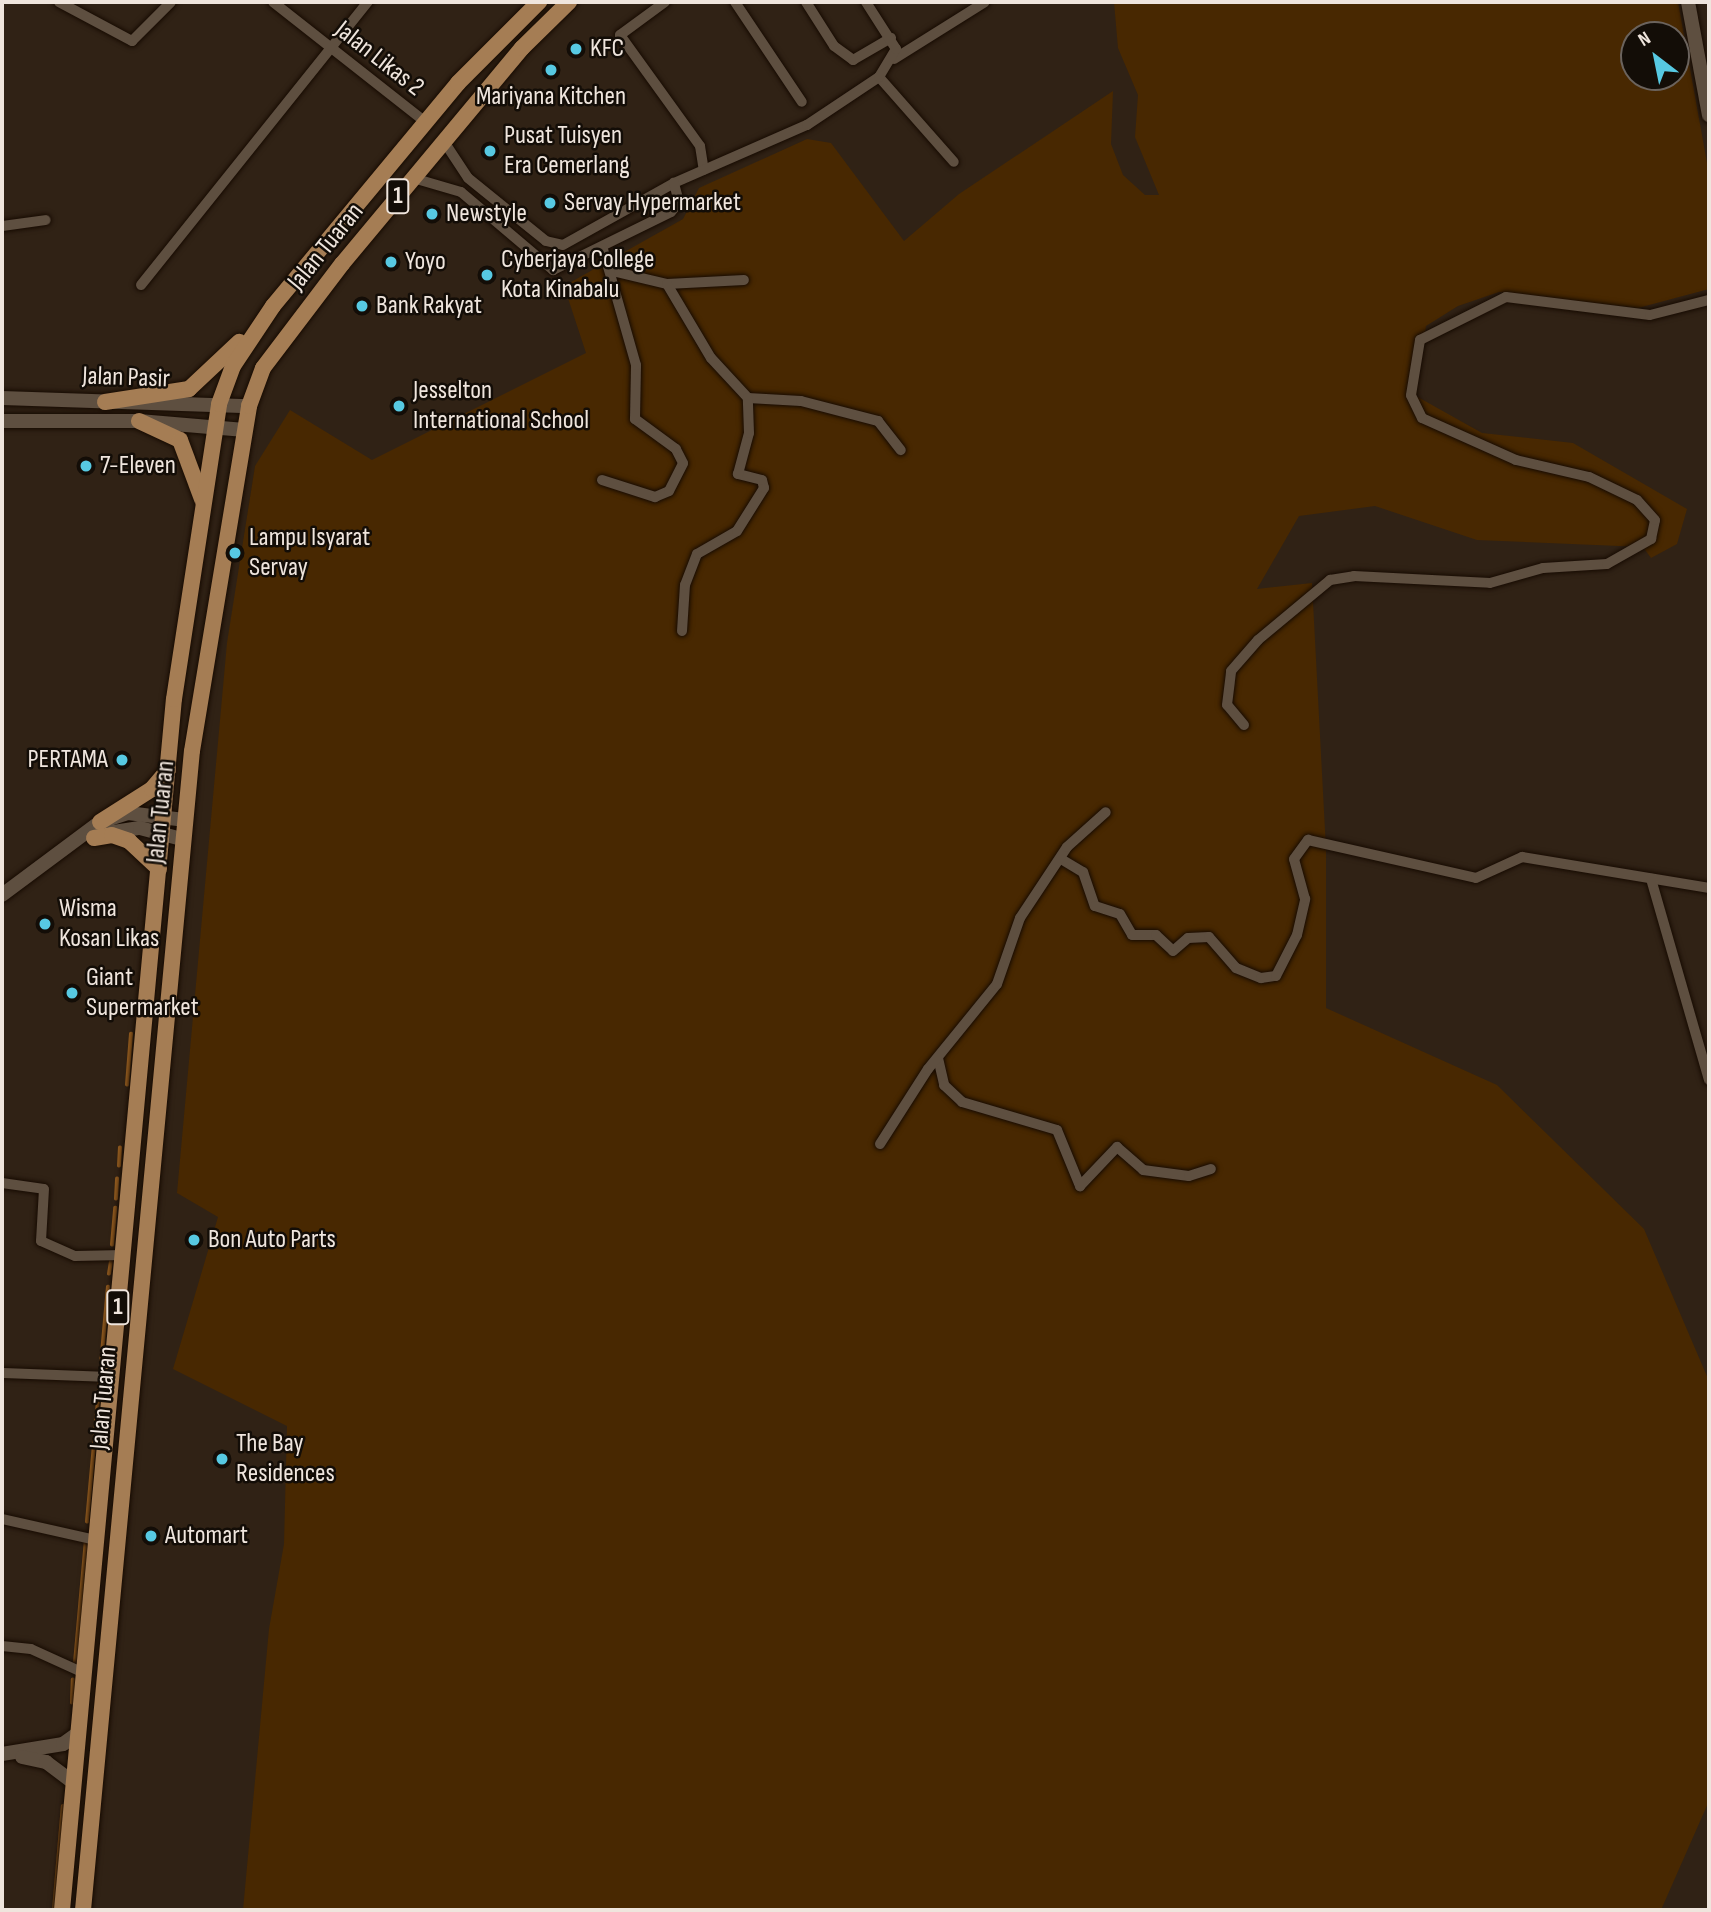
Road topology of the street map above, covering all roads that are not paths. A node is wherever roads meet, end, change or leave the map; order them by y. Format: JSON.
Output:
{"nodes":[{"id":1,"x":59,"y":2,"type":"edge"},
{"id":2,"x":171,"y":2,"type":"edge"},
{"id":3,"x":273,"y":2,"type":"edge"},
{"id":4,"x":368,"y":2,"type":"edge"},
{"id":5,"x":539,"y":2,"type":"edge"},
{"id":6,"x":569,"y":2,"type":"edge"},
{"id":7,"x":666,"y":2,"type":"edge"},
{"id":8,"x":736,"y":2,"type":"edge"},
{"id":9,"x":806,"y":2,"type":"edge"},
{"id":10,"x":866,"y":2,"type":"edge"},
{"id":11,"x":985,"y":2,"type":"edge"},
{"id":12,"x":1688,"y":2,"type":"edge"},
{"id":13,"x":891,"y":38,"type":"junction"},
{"id":14,"x":330,"y":49,"type":"junction"},
{"id":15,"x":894,"y":59,"type":"junction"},
{"id":16,"x":879,"y":77,"type":"junction"},
{"id":17,"x":802,"y":102,"type":"dead end"},
{"id":18,"x":1709,"y":115,"type":"edge"},
{"id":19,"x":427,"y":123,"type":"junction"},
{"id":20,"x":443,"y":140,"type":"junction"},
{"id":21,"x":954,"y":162,"type":"dead end"},
{"id":22,"x":704,"y":170,"type":"junction"},
{"id":23,"x":413,"y":178,"type":"junction"},
{"id":24,"x":674,"y":183,"type":"junction"},
{"id":25,"x":46,"y":220,"type":"dead end"},
{"id":26,"x":2,"y":226,"type":"edge"},
{"id":27,"x":603,"y":249,"type":"junction"},
{"id":28,"x":612,"y":271,"type":"junction"},
{"id":29,"x":744,"y":280,"type":"dead end"},
{"id":30,"x":667,"y":284,"type":"junction"},
{"id":31,"x":141,"y":285,"type":"dead end"},
{"id":32,"x":1709,"y":300,"type":"edge"},
{"id":33,"x":266,"y":314,"type":"junction"},
{"id":34,"x":2,"y":398,"type":"edge"},
{"id":35,"x":748,"y":398,"type":"junction"},
{"id":36,"x":105,"y":402,"type":"junction"},
{"id":37,"x":219,"y":404,"type":"junction"},
{"id":38,"x":249,"y":406,"type":"junction"},
{"id":39,"x":2,"y":421,"type":"edge"},
{"id":40,"x":139,"y":421,"type":"junction"},
{"id":41,"x":215,"y":426,"type":"junction"},
{"id":42,"x":245,"y":430,"type":"junction"},
{"id":43,"x":901,"y":450,"type":"dead end"},
{"id":44,"x":602,"y":480,"type":"dead end"},
{"id":45,"x":202,"y":501,"type":"junction"},
{"id":46,"x":682,"y":631,"type":"dead end"},
{"id":47,"x":1244,"y":725,"type":"dead end"},
{"id":48,"x":168,"y":770,"type":"junction"},
{"id":49,"x":1106,"y":812,"type":"dead end"},
{"id":50,"x":184,"y":820,"type":"junction"},
{"id":51,"x":100,"y":822,"type":"junction"},
{"id":52,"x":163,"y":824,"type":"junction"},
{"id":53,"x":94,"y":838,"type":"junction"},
{"id":54,"x":182,"y":839,"type":"junction"},
{"id":55,"x":61,"y":853,"type":"junction"},
{"id":56,"x":1061,"y":859,"type":"junction"},
{"id":57,"x":159,"y":869,"type":"junction"},
{"id":58,"x":1651,"y":879,"type":"junction"},
{"id":59,"x":1709,"y":888,"type":"edge"},
{"id":60,"x":2,"y":895,"type":"edge"},
{"id":61,"x":938,"y":1058,"type":"junction"},
{"id":62,"x":1709,"y":1080,"type":"edge"},
{"id":63,"x":135,"y":1123,"type":"junction"},
{"id":64,"x":154,"y":1125,"type":"junction"},
{"id":65,"x":880,"y":1144,"type":"dead end"},
{"id":66,"x":1211,"y":1169,"type":"dead end"},
{"id":67,"x":2,"y":1184,"type":"edge"},
{"id":68,"x":122,"y":1255,"type":"junction"},
{"id":69,"x":2,"y":1373,"type":"edge"},
{"id":70,"x":111,"y":1377,"type":"junction"},
{"id":71,"x":2,"y":1519,"type":"edge"},
{"id":72,"x":90,"y":1539,"type":"junction"},
{"id":73,"x":2,"y":1646,"type":"edge"},
{"id":74,"x":84,"y":1673,"type":"junction"},
{"id":75,"x":78,"y":1733,"type":"junction"},
{"id":76,"x":98,"y":1733,"type":"junction"},
{"id":77,"x":2,"y":1754,"type":"edge"},
{"id":78,"x":74,"y":1782,"type":"junction"},
{"id":79,"x":62,"y":1910,"type":"edge"},
{"id":80,"x":83,"y":1910,"type":"edge"}],
"edges":[{"from":1,"to":2,"type":"street"},
{"from":3,"to":14,"type":"street","name":"Jalan Likas 2"},
{"from":4,"to":14,"type":"street"},
{"from":5,"to":19,"type":"main road","name":"Jalan Tuaran","number":"1"},
{"from":6,"to":20,"type":"main road","name":"Jalan Tuaran","number":"1"},
{"from":7,"to":22,"type":"street"},
{"from":8,"to":17,"type":"street"},
{"from":9,"to":13,"type":"street"},
{"from":10,"to":13,"type":"street"},
{"from":11,"to":15,"type":"street"},
{"from":12,"to":18,"type":"street"},
{"from":13,"to":15,"type":"street"},
{"from":14,"to":19,"type":"street","name":"Jalan Likas 2"},
{"from":14,"to":31,"type":"street"},
{"from":15,"to":16,"type":"street"},
{"from":16,"to":21,"type":"street"},
{"from":16,"to":22,"type":"street"},
{"from":19,"to":33,"type":"main road","name":"Jalan Tuaran","number":"1"},
{"from":20,"to":23,"type":"main road","name":"Jalan Tuaran","number":"1"},
{"from":20,"to":24,"type":"street"},
{"from":22,"to":24,"type":"street"},
{"from":23,"to":27,"type":"street"},
{"from":23,"to":38,"type":"main road","name":"Jalan Tuaran","number":"1"},
{"from":24,"to":27,"type":"street"},
{"from":25,"to":26,"type":"street"},
{"from":27,"to":28,"type":"street"},
{"from":28,"to":30,"type":"street"},
{"from":28,"to":44,"type":"street"},
{"from":29,"to":30,"type":"street"},
{"from":30,"to":35,"type":"street"},
{"from":32,"to":47,"type":"street"},
{"from":33,"to":36,"type":"main road"},
{"from":33,"to":37,"type":"main road","name":"Jalan Tuaran","number":"1"},
{"from":34,"to":36,"type":"street","name":"Jalan Pasir"},
{"from":35,"to":43,"type":"street"},
{"from":35,"to":46,"type":"street"},
{"from":36,"to":37,"type":"street","name":"Jalan Pasir"},
{"from":37,"to":38,"type":"street","name":"Jalan Pasir"},
{"from":37,"to":41,"type":"main road","name":"Jalan Tuaran","number":"1"},
{"from":38,"to":42,"type":"main road","name":"Jalan Tuaran","number":"1"},
{"from":39,"to":40,"type":"street","name":"Jalan Pasir"},
{"from":40,"to":41,"type":"street","name":"Jalan Pasir"},
{"from":40,"to":45,"type":"main road"},
{"from":41,"to":42,"type":"street","name":"Jalan Pasir"},
{"from":41,"to":45,"type":"main road","name":"Jalan Tuaran","number":"1"},
{"from":42,"to":50,"type":"main road","name":"Jalan Tuaran","number":"1"},
{"from":45,"to":48,"type":"main road","name":"Jalan Tuaran","number":"1"},
{"from":48,"to":51,"type":"main road"},
{"from":48,"to":52,"type":"main road","name":"Jalan Tuaran","number":"1"},
{"from":49,"to":56,"type":"street"},
{"from":50,"to":52,"type":"street"},
{"from":50,"to":54,"type":"main road","name":"Jalan Tuaran","number":"1"},
{"from":51,"to":52,"type":"street"},
{"from":51,"to":55,"type":"street"},
{"from":52,"to":53,"type":"street"},
{"from":52,"to":54,"type":"street"},
{"from":52,"to":57,"type":"main road","name":"Jalan Tuaran","number":"1"},
{"from":53,"to":55,"type":"street"},
{"from":53,"to":57,"type":"main road"},
{"from":54,"to":64,"type":"main road","name":"Jalan Tuaran","number":"1"},
{"from":55,"to":60,"type":"street"},
{"from":56,"to":58,"type":"street"},
{"from":56,"to":61,"type":"street"},
{"from":57,"to":63,"type":"main road","name":"Jalan Tuaran","number":"1"},
{"from":58,"to":59,"type":"street"},
{"from":58,"to":62,"type":"street"},
{"from":61,"to":65,"type":"street"},
{"from":61,"to":66,"type":"street"},
{"from":63,"to":64,"type":"main road"},
{"from":63,"to":68,"type":"main road","name":"Jalan Tuaran","number":"1"},
{"from":64,"to":76,"type":"main road","name":"Jalan Tuaran","number":"1"},
{"from":67,"to":68,"type":"street"},
{"from":68,"to":70,"type":"main road","name":"Jalan Tuaran","number":"1"},
{"from":69,"to":70,"type":"street"},
{"from":70,"to":72,"type":"main road","name":"Jalan Tuaran","number":"1"},
{"from":71,"to":72,"type":"street"},
{"from":72,"to":74,"type":"main road","name":"Jalan Tuaran","number":"1"},
{"from":73,"to":74,"type":"street"},
{"from":74,"to":75,"type":"main road","name":"Jalan Tuaran","number":"1"},
{"from":75,"to":77,"type":"street"},
{"from":75,"to":78,"type":"main road","name":"Jalan Tuaran","number":"1"},
{"from":76,"to":78,"type":"main road"},
{"from":76,"to":80,"type":"main road","name":"Jalan Tuaran","number":"1"},
{"from":77,"to":78,"type":"street"},
{"from":78,"to":79,"type":"main road","name":"Jalan Tuaran","number":"1"}]}
